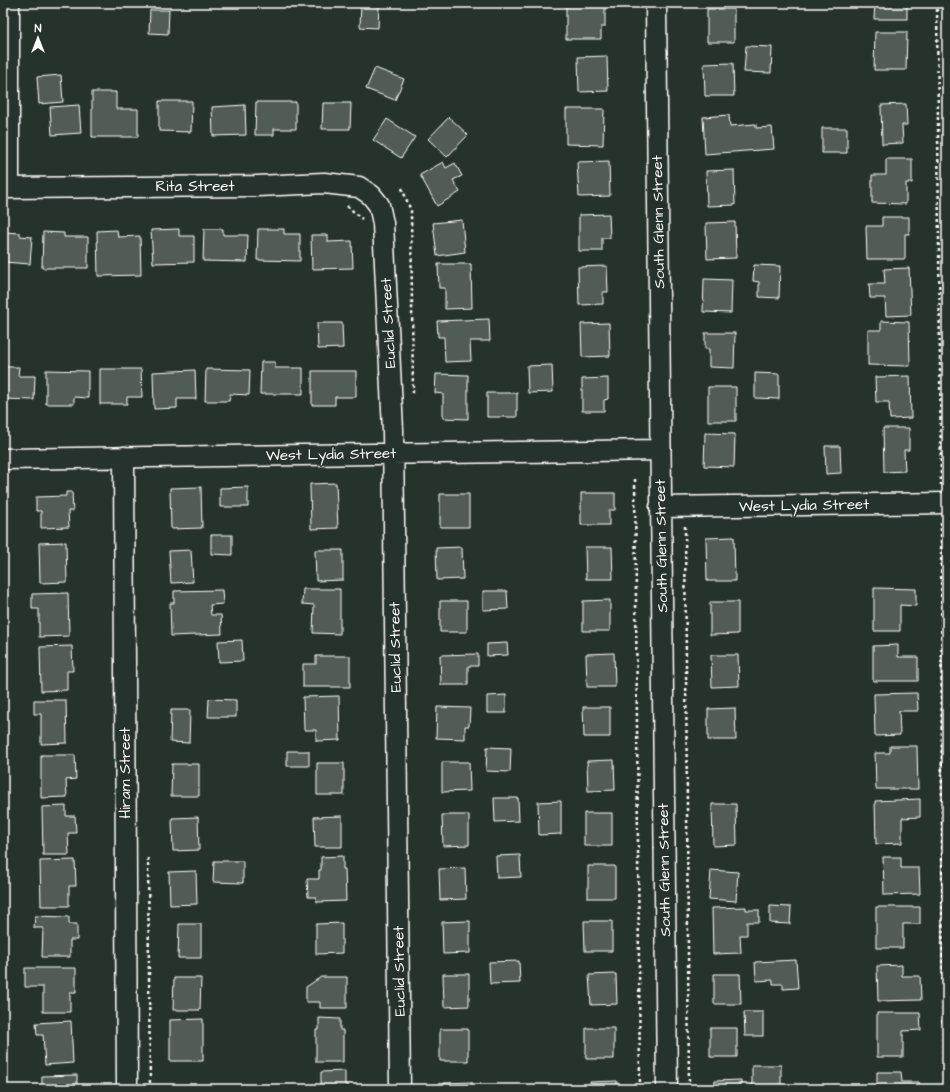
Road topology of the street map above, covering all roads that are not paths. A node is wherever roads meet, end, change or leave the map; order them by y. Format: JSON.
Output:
{"nodes":[{"id":1,"x":9,"y":3,"type":"edge"},
{"id":2,"x":656,"y":3,"type":"edge"},
{"id":3,"x":6,"y":188,"type":"edge"},
{"id":4,"x":381,"y":214,"type":"joint"},
{"id":5,"x":660,"y":450,"type":"junction"},
{"id":6,"x":393,"y":453,"type":"junction"},
{"id":7,"x":124,"y":457,"type":"junction"},
{"id":8,"x":3,"y":459,"type":"edge"},
{"id":9,"x":944,"y":503,"type":"edge"},
{"id":10,"x":660,"y":507,"type":"junction"},
{"id":11,"x":127,"y":1089,"type":"edge"},
{"id":12,"x":400,"y":1089,"type":"edge"},
{"id":13,"x":667,"y":1089,"type":"edge"}],
"edges":[{"from":1,"to":3,"type":"street"},
{"from":2,"to":5,"type":"street","name":"South Glenn Street"},
{"from":3,"to":4,"type":"street","name":"Rita Street"},
{"from":4,"to":6,"type":"street","name":"Euclid Street"},
{"from":5,"to":6,"type":"street","name":"West Lydia Street"},
{"from":5,"to":10,"type":"street","name":"South Glenn Street"},
{"from":6,"to":7,"type":"street","name":"West Lydia Street"},
{"from":6,"to":12,"type":"street","name":"Euclid Street"},
{"from":7,"to":8,"type":"street","name":"West Lydia Street"},
{"from":7,"to":11,"type":"street","name":"Hiram Street"},
{"from":9,"to":10,"type":"street","name":"West Lydia Street"},
{"from":10,"to":13,"type":"street","name":"South Glenn Street"}]}
